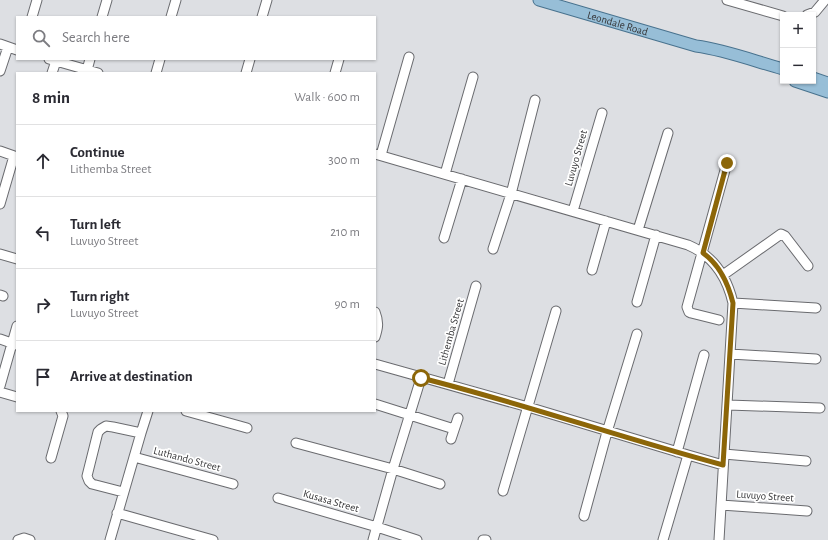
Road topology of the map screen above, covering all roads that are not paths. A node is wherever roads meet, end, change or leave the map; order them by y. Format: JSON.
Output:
{"nodes":[{"id":1,"x":37,"y":0,"type":"edge"},
{"id":2,"x":107,"y":0,"type":"edge"},
{"id":3,"x":176,"y":0,"type":"edge"},
{"id":4,"x":267,"y":0,"type":"edge"},
{"id":5,"x":539,"y":0,"type":"edge"},
{"id":6,"x":727,"y":0,"type":"edge"},
{"id":7,"x":825,"y":0,"type":"edge"},
{"id":8,"x":757,"y":4,"type":"edge"},
{"id":9,"x":815,"y":12,"type":"edge"},
{"id":10,"x":780,"y":15,"type":"edge"},
{"id":11,"x":32,"y":16,"type":"edge"},
{"id":12,"x":102,"y":16,"type":"edge"},
{"id":13,"x":171,"y":16,"type":"edge"},
{"id":14,"x":262,"y":16,"type":"edge"},
{"id":15,"x":4,"y":46,"type":"edge"},
{"id":16,"x":696,"y":46,"type":"junction"},
{"id":17,"x":16,"y":50,"type":"edge"},
{"id":18,"x":410,"y":57,"type":"dead end"},
{"id":19,"x":52,"y":60,"type":"edge"},
{"id":20,"x":90,"y":60,"type":"edge"},
{"id":21,"x":160,"y":60,"type":"edge"},
{"id":22,"x":250,"y":60,"type":"edge"},
{"id":23,"x":339,"y":60,"type":"edge"},
{"id":24,"x":780,"y":68,"type":"edge"},
{"id":25,"x":87,"y":70,"type":"junction"},
{"id":26,"x":0,"y":71,"type":"edge"},
{"id":27,"x":52,"y":72,"type":"edge"},
{"id":28,"x":94,"y":72,"type":"edge"},
{"id":29,"x":156,"y":72,"type":"edge"},
{"id":30,"x":246,"y":72,"type":"edge"},
{"id":31,"x":335,"y":72,"type":"edge"},
{"id":32,"x":473,"y":76,"type":"dead end"},
{"id":33,"x":780,"y":76,"type":"edge"},
{"id":34,"x":816,"y":79,"type":"edge"},
{"id":35,"x":828,"y":83,"type":"edge"},
{"id":36,"x":804,"y":84,"type":"edge"},
{"id":37,"x":828,"y":92,"type":"edge"},
{"id":38,"x":535,"y":100,"type":"dead end"},
{"id":39,"x":602,"y":113,"type":"dead end"},
{"id":40,"x":668,"y":133,"type":"dead end"},
{"id":41,"x":0,"y":151,"type":"edge"},
{"id":42,"x":378,"y":154,"type":"edge"},
{"id":43,"x":16,"y":157,"type":"edge"},
{"id":44,"x":727,"y":163,"type":"dead end"},
{"id":45,"x":446,"y":174,"type":"junction"},
{"id":46,"x":462,"y":179,"type":"junction"},
{"id":47,"x":511,"y":194,"type":"junction"},
{"id":48,"x":0,"y":204,"type":"edge"},
{"id":49,"x":573,"y":211,"type":"junction"},
{"id":50,"x":606,"y":221,"type":"junction"},
{"id":51,"x":638,"y":230,"type":"junction"},
{"id":52,"x":656,"y":236,"type":"junction"},
{"id":53,"x":444,"y":238,"type":"dead end"},
{"id":54,"x":493,"y":249,"type":"dead end"},
{"id":55,"x":703,"y":253,"type":"junction"},
{"id":56,"x":0,"y":254,"type":"edge"},
{"id":57,"x":16,"y":259,"type":"edge"},
{"id":58,"x":808,"y":266,"type":"dead end"},
{"id":59,"x":592,"y":270,"type":"dead end"},
{"id":60,"x":723,"y":275,"type":"junction"},
{"id":61,"x":476,"y":286,"type":"dead end"},
{"id":62,"x":637,"y":302,"type":"dead end"},
{"id":63,"x":733,"y":303,"type":"junction"},
{"id":64,"x":816,"y":308,"type":"dead end"},
{"id":65,"x":556,"y":311,"type":"dead end"},
{"id":66,"x":376,"y":314,"type":"edge"},
{"id":67,"x":719,"y":320,"type":"dead end"},
{"id":68,"x":376,"y":331,"type":"edge"},
{"id":69,"x":637,"y":334,"type":"dead end"},
{"id":70,"x":0,"y":339,"type":"edge"},
{"id":71,"x":15,"y":344,"type":"edge"},
{"id":72,"x":730,"y":354,"type":"junction"},
{"id":73,"x":704,"y":355,"type":"dead end"},
{"id":74,"x":816,"y":358,"type":"dead end"},
{"id":75,"x":376,"y":364,"type":"edge"},
{"id":76,"x":421,"y":378,"type":"junction"},
{"id":77,"x":448,"y":384,"type":"junction"},
{"id":78,"x":0,"y":386,"type":"edge"},
{"id":79,"x":0,"y":392,"type":"edge"},
{"id":80,"x":16,"y":396,"type":"edge"},
{"id":81,"x":376,"y":404,"type":"edge"},
{"id":82,"x":728,"y":405,"type":"junction"},
{"id":83,"x":528,"y":408,"type":"junction"},
{"id":84,"x":820,"y":408,"type":"dead end"},
{"id":85,"x":61,"y":412,"type":"edge"},
{"id":86,"x":148,"y":412,"type":"edge"},
{"id":87,"x":190,"y":412,"type":"edge"},
{"id":88,"x":409,"y":414,"type":"junction"},
{"id":89,"x":458,"y":418,"type":"dead end"},
{"id":90,"x":248,"y":428,"type":"dead end"},
{"id":91,"x":454,"y":429,"type":"junction"},
{"id":92,"x":607,"y":432,"type":"junction"},
{"id":93,"x":140,"y":433,"type":"junction"},
{"id":94,"x":451,"y":439,"type":"dead end"},
{"id":95,"x":296,"y":443,"type":"dead end"},
{"id":96,"x":677,"y":452,"type":"junction"},
{"id":97,"x":724,"y":454,"type":"junction"},
{"id":98,"x":688,"y":456,"type":"junction"},
{"id":99,"x":134,"y":457,"type":"junction"},
{"id":100,"x":51,"y":458,"type":"dead end"},
{"id":101,"x":806,"y":461,"type":"dead end"},
{"id":102,"x":723,"y":465,"type":"junction"},
{"id":103,"x":393,"y":469,"type":"junction"},
{"id":104,"x":233,"y":484,"type":"dead end"},
{"id":105,"x":440,"y":484,"type":"dead end"},
{"id":106,"x":503,"y":491,"type":"dead end"},
{"id":107,"x":123,"y":492,"type":"junction"},
{"id":108,"x":278,"y":498,"type":"dead end"},
{"id":109,"x":721,"y":505,"type":"junction"},
{"id":110,"x":808,"y":511,"type":"dead end"},
{"id":111,"x":117,"y":513,"type":"junction"},
{"id":112,"x":584,"y":516,"type":"dead end"},
{"id":113,"x":377,"y":527,"type":"junction"},
{"id":114,"x":18,"y":540,"type":"edge"},
{"id":115,"x":30,"y":540,"type":"edge"},
{"id":116,"x":110,"y":540,"type":"edge"},
{"id":117,"x":213,"y":540,"type":"edge"},
{"id":118,"x":373,"y":540,"type":"edge"},
{"id":119,"x":417,"y":540,"type":"edge"},
{"id":120,"x":483,"y":540,"type":"edge"},
{"id":121,"x":486,"y":540,"type":"edge"},
{"id":122,"x":663,"y":540,"type":"edge"},
{"id":123,"x":719,"y":540,"type":"edge"}],
"edges":[{"from":1,"to":11,"type":"street"},
{"from":2,"to":12,"type":"street"},
{"from":3,"to":13,"type":"street"},
{"from":4,"to":14,"type":"street"},
{"from":5,"to":16,"type":"main road","name":"Leondale Road"},
{"from":6,"to":8,"type":"street"},
{"from":7,"to":9,"type":"street"},
{"from":8,"to":10,"type":"street"},
{"from":15,"to":17,"type":"street"},
{"from":15,"to":26,"type":"street"},
{"from":16,"to":24,"type":"main road","name":"Leondale Road"},
{"from":16,"to":33,"type":"main road","name":"Leondale Road"},
{"from":18,"to":42,"type":"street","name":"Luvuyo Street"},
{"from":19,"to":25,"type":"street"},
{"from":19,"to":27,"type":"street"},
{"from":20,"to":25,"type":"street"},
{"from":21,"to":29,"type":"street"},
{"from":22,"to":30,"type":"street"},
{"from":23,"to":31,"type":"street"},
{"from":25,"to":28,"type":"street"},
{"from":32,"to":45,"type":"street"},
{"from":34,"to":35,"type":"main road"},
{"from":36,"to":37,"type":"main road"},
{"from":38,"to":47,"type":"street"},
{"from":39,"to":49,"type":"street","name":"Luvuyo Street"},
{"from":40,"to":51,"type":"street"},
{"from":41,"to":43,"type":"street"},
{"from":42,"to":45,"type":"street","name":"Luvuyo Street"},
{"from":43,"to":48,"type":"street"},
{"from":44,"to":55,"type":"street"},
{"from":45,"to":46,"type":"street","name":"Luvuyo Street"},
{"from":46,"to":47,"type":"street","name":"Luvuyo Street"},
{"from":46,"to":53,"type":"street"},
{"from":47,"to":49,"type":"street","name":"Luvuyo Street"},
{"from":47,"to":54,"type":"street"},
{"from":49,"to":50,"type":"street","name":"Luvuyo Street"},
{"from":50,"to":51,"type":"street","name":"Luvuyo Street"},
{"from":50,"to":59,"type":"street"},
{"from":51,"to":52,"type":"street","name":"Luvuyo Street"},
{"from":52,"to":55,"type":"street","name":"Luvuyo Street"},
{"from":52,"to":62,"type":"street"},
{"from":55,"to":60,"type":"street","name":"Luvuyo Street"},
{"from":55,"to":67,"type":"street"},
{"from":56,"to":57,"type":"street"},
{"from":58,"to":60,"type":"street"},
{"from":60,"to":63,"type":"street","name":"Luvuyo Street"},
{"from":61,"to":77,"type":"street","name":"Lithemba Street"},
{"from":63,"to":64,"type":"street"},
{"from":63,"to":72,"type":"street","name":"Luvuyo Street"},
{"from":65,"to":83,"type":"street"},
{"from":66,"to":68,"type":"street"},
{"from":69,"to":92,"type":"street"},
{"from":70,"to":71,"type":"street"},
{"from":71,"to":78,"type":"street"},
{"from":72,"to":74,"type":"street"},
{"from":72,"to":82,"type":"street","name":"Luvuyo Street"},
{"from":73,"to":96,"type":"street"},
{"from":75,"to":76,"type":"street"},
{"from":76,"to":77,"type":"street"},
{"from":76,"to":88,"type":"street"},
{"from":77,"to":83,"type":"street"},
{"from":79,"to":80,"type":"street"},
{"from":81,"to":88,"type":"street"},
{"from":82,"to":84,"type":"street"},
{"from":82,"to":97,"type":"street","name":"Luvuyo Street"},
{"from":83,"to":92,"type":"street"},
{"from":83,"to":106,"type":"street"},
{"from":85,"to":100,"type":"street"},
{"from":86,"to":93,"type":"street"},
{"from":87,"to":90,"type":"street"},
{"from":88,"to":91,"type":"street"},
{"from":88,"to":103,"type":"street"},
{"from":89,"to":91,"type":"street"},
{"from":91,"to":94,"type":"street"},
{"from":92,"to":96,"type":"street"},
{"from":92,"to":112,"type":"street"},
{"from":93,"to":99,"type":"street"},
{"from":93,"to":107,"type":"street"},
{"from":95,"to":103,"type":"street"},
{"from":96,"to":98,"type":"street"},
{"from":97,"to":101,"type":"street"},
{"from":97,"to":102,"type":"street","name":"Luvuyo Street"},
{"from":98,"to":102,"type":"street"},
{"from":98,"to":122,"type":"street"},
{"from":99,"to":104,"type":"street","name":"Luthando Street"},
{"from":99,"to":107,"type":"street"},
{"from":102,"to":109,"type":"street","name":"Luvuyo Street"},
{"from":103,"to":105,"type":"street"},
{"from":103,"to":113,"type":"street"},
{"from":107,"to":111,"type":"street"},
{"from":108,"to":113,"type":"street","name":"Kusasa Street"},
{"from":109,"to":110,"type":"street","name":"Luvuyo Street"},
{"from":109,"to":123,"type":"street","name":"Luvuyo Street"},
{"from":111,"to":116,"type":"street"},
{"from":111,"to":117,"type":"street"},
{"from":113,"to":118,"type":"street"},
{"from":113,"to":119,"type":"street","name":"Kusasa Street"},
{"from":114,"to":115,"type":"street"},
{"from":120,"to":121,"type":"street"}]}
